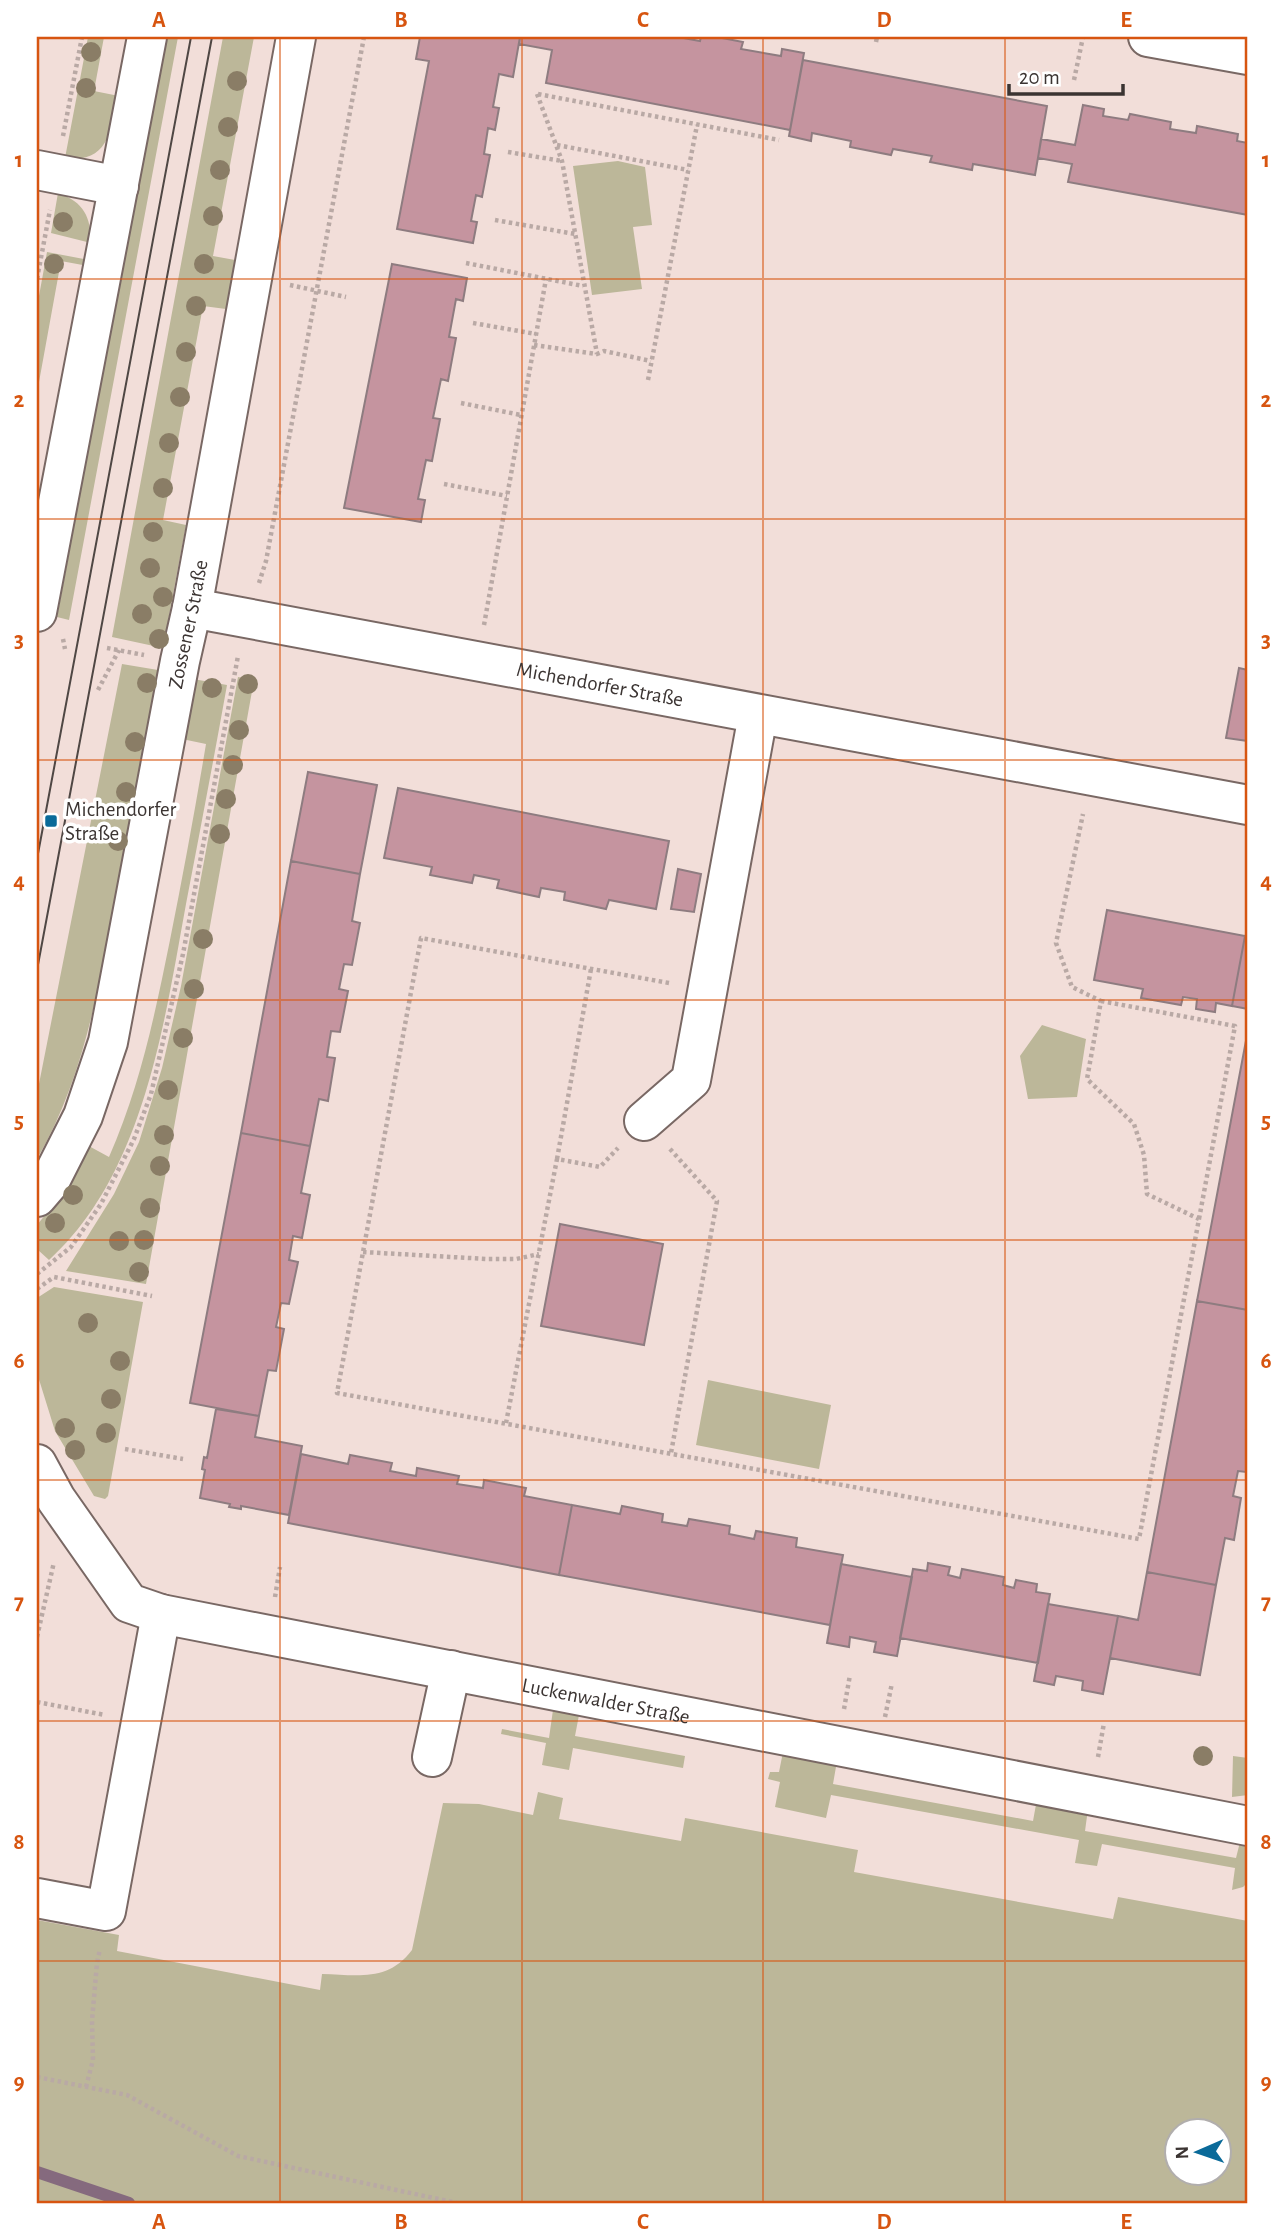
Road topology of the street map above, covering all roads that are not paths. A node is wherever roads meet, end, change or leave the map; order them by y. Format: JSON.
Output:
{"nodes":[{"id":1,"x":147,"y":37,"type":"edge"},
{"id":2,"x":296,"y":37,"type":"edge"},
{"id":3,"x":1162,"y":38,"type":"edge"},
{"id":4,"x":1248,"y":55,"type":"edge"},
{"id":5,"x":37,"y":170,"type":"edge"},
{"id":6,"x":119,"y":186,"type":"junction"},
{"id":7,"x":192,"y":608,"type":"junction"},
{"id":8,"x":37,"y":612,"type":"edge"},
{"id":9,"x":758,"y":715,"type":"junction"},
{"id":10,"x":1248,"y":805,"type":"edge"},
{"id":11,"x":644,"y":1121,"type":"road end"},
{"id":12,"x":37,"y":1197,"type":"edge"},
{"id":13,"x":37,"y":1464,"type":"edge"},
{"id":14,"x":161,"y":1614,"type":"junction"},
{"id":15,"x":451,"y":1670,"type":"junction"},
{"id":16,"x":432,"y":1757,"type":"dead end"},
{"id":17,"x":1248,"y":1826,"type":"edge"},
{"id":18,"x":37,"y":1898,"type":"edge"}],
"edges":[{"from":1,"to":6,"type":"street"},
{"from":2,"to":7,"type":"street","name":"Zossener Straße"},
{"from":3,"to":4,"type":"street"},
{"from":5,"to":6,"type":"street"},
{"from":6,"to":8,"type":"street"},
{"from":7,"to":9,"type":"street","name":"Michendorfer Straße"},
{"from":7,"to":12,"type":"street","name":"Zossener Straße"},
{"from":9,"to":10,"type":"street","name":"Michendorfer Straße"},
{"from":9,"to":11,"type":"street"},
{"from":13,"to":14,"type":"street","name":"Luckenwalder Straße"},
{"from":14,"to":15,"type":"street","name":"Luckenwalder Straße"},
{"from":14,"to":18,"type":"street"},
{"from":15,"to":16,"type":"street"},
{"from":15,"to":17,"type":"street","name":"Luckenwalder Straße"}]}
